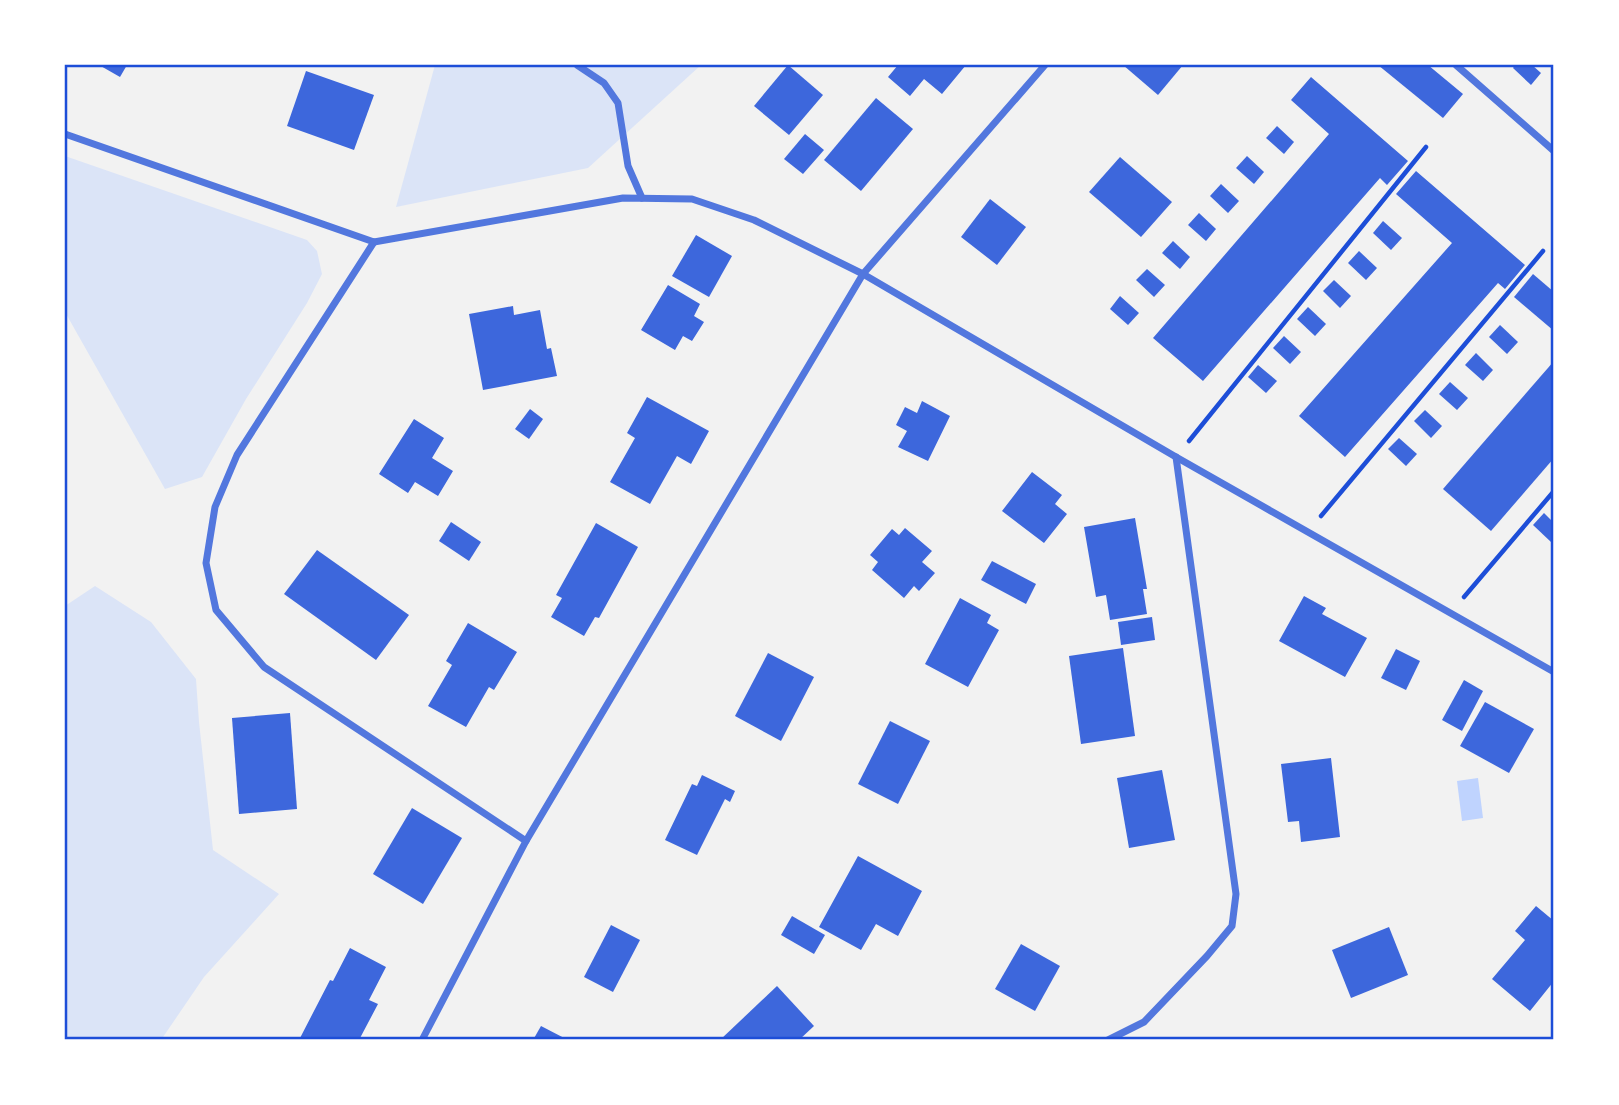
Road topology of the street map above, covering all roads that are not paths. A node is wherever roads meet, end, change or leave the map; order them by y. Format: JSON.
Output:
{"nodes":[{"id":1,"x":577,"y":65,"type":"edge"},
{"id":2,"x":1045,"y":65,"type":"edge"},
{"id":3,"x":1456,"y":65,"type":"edge"},
{"id":4,"x":65,"y":134,"type":"edge"},
{"id":5,"x":1554,"y":151,"type":"edge"},
{"id":6,"x":642,"y":198,"type":"junction"},
{"id":7,"x":374,"y":242,"type":"junction"},
{"id":8,"x":863,"y":274,"type":"junction"},
{"id":9,"x":1176,"y":457,"type":"junction"},
{"id":10,"x":1554,"y":672,"type":"edge"},
{"id":11,"x":526,"y":841,"type":"junction"},
{"id":12,"x":422,"y":1040,"type":"edge"},
{"id":13,"x":1108,"y":1040,"type":"edge"}],
"edges":[{"from":1,"to":6,"type":"street"},
{"from":2,"to":8,"type":"street"},
{"from":3,"to":5,"type":"street"},
{"from":4,"to":7,"type":"street"},
{"from":6,"to":7,"type":"street"},
{"from":6,"to":8,"type":"street"},
{"from":7,"to":11,"type":"street"},
{"from":8,"to":9,"type":"street"},
{"from":8,"to":11,"type":"street"},
{"from":9,"to":10,"type":"street"},
{"from":9,"to":13,"type":"street"},
{"from":11,"to":12,"type":"street"}]}
